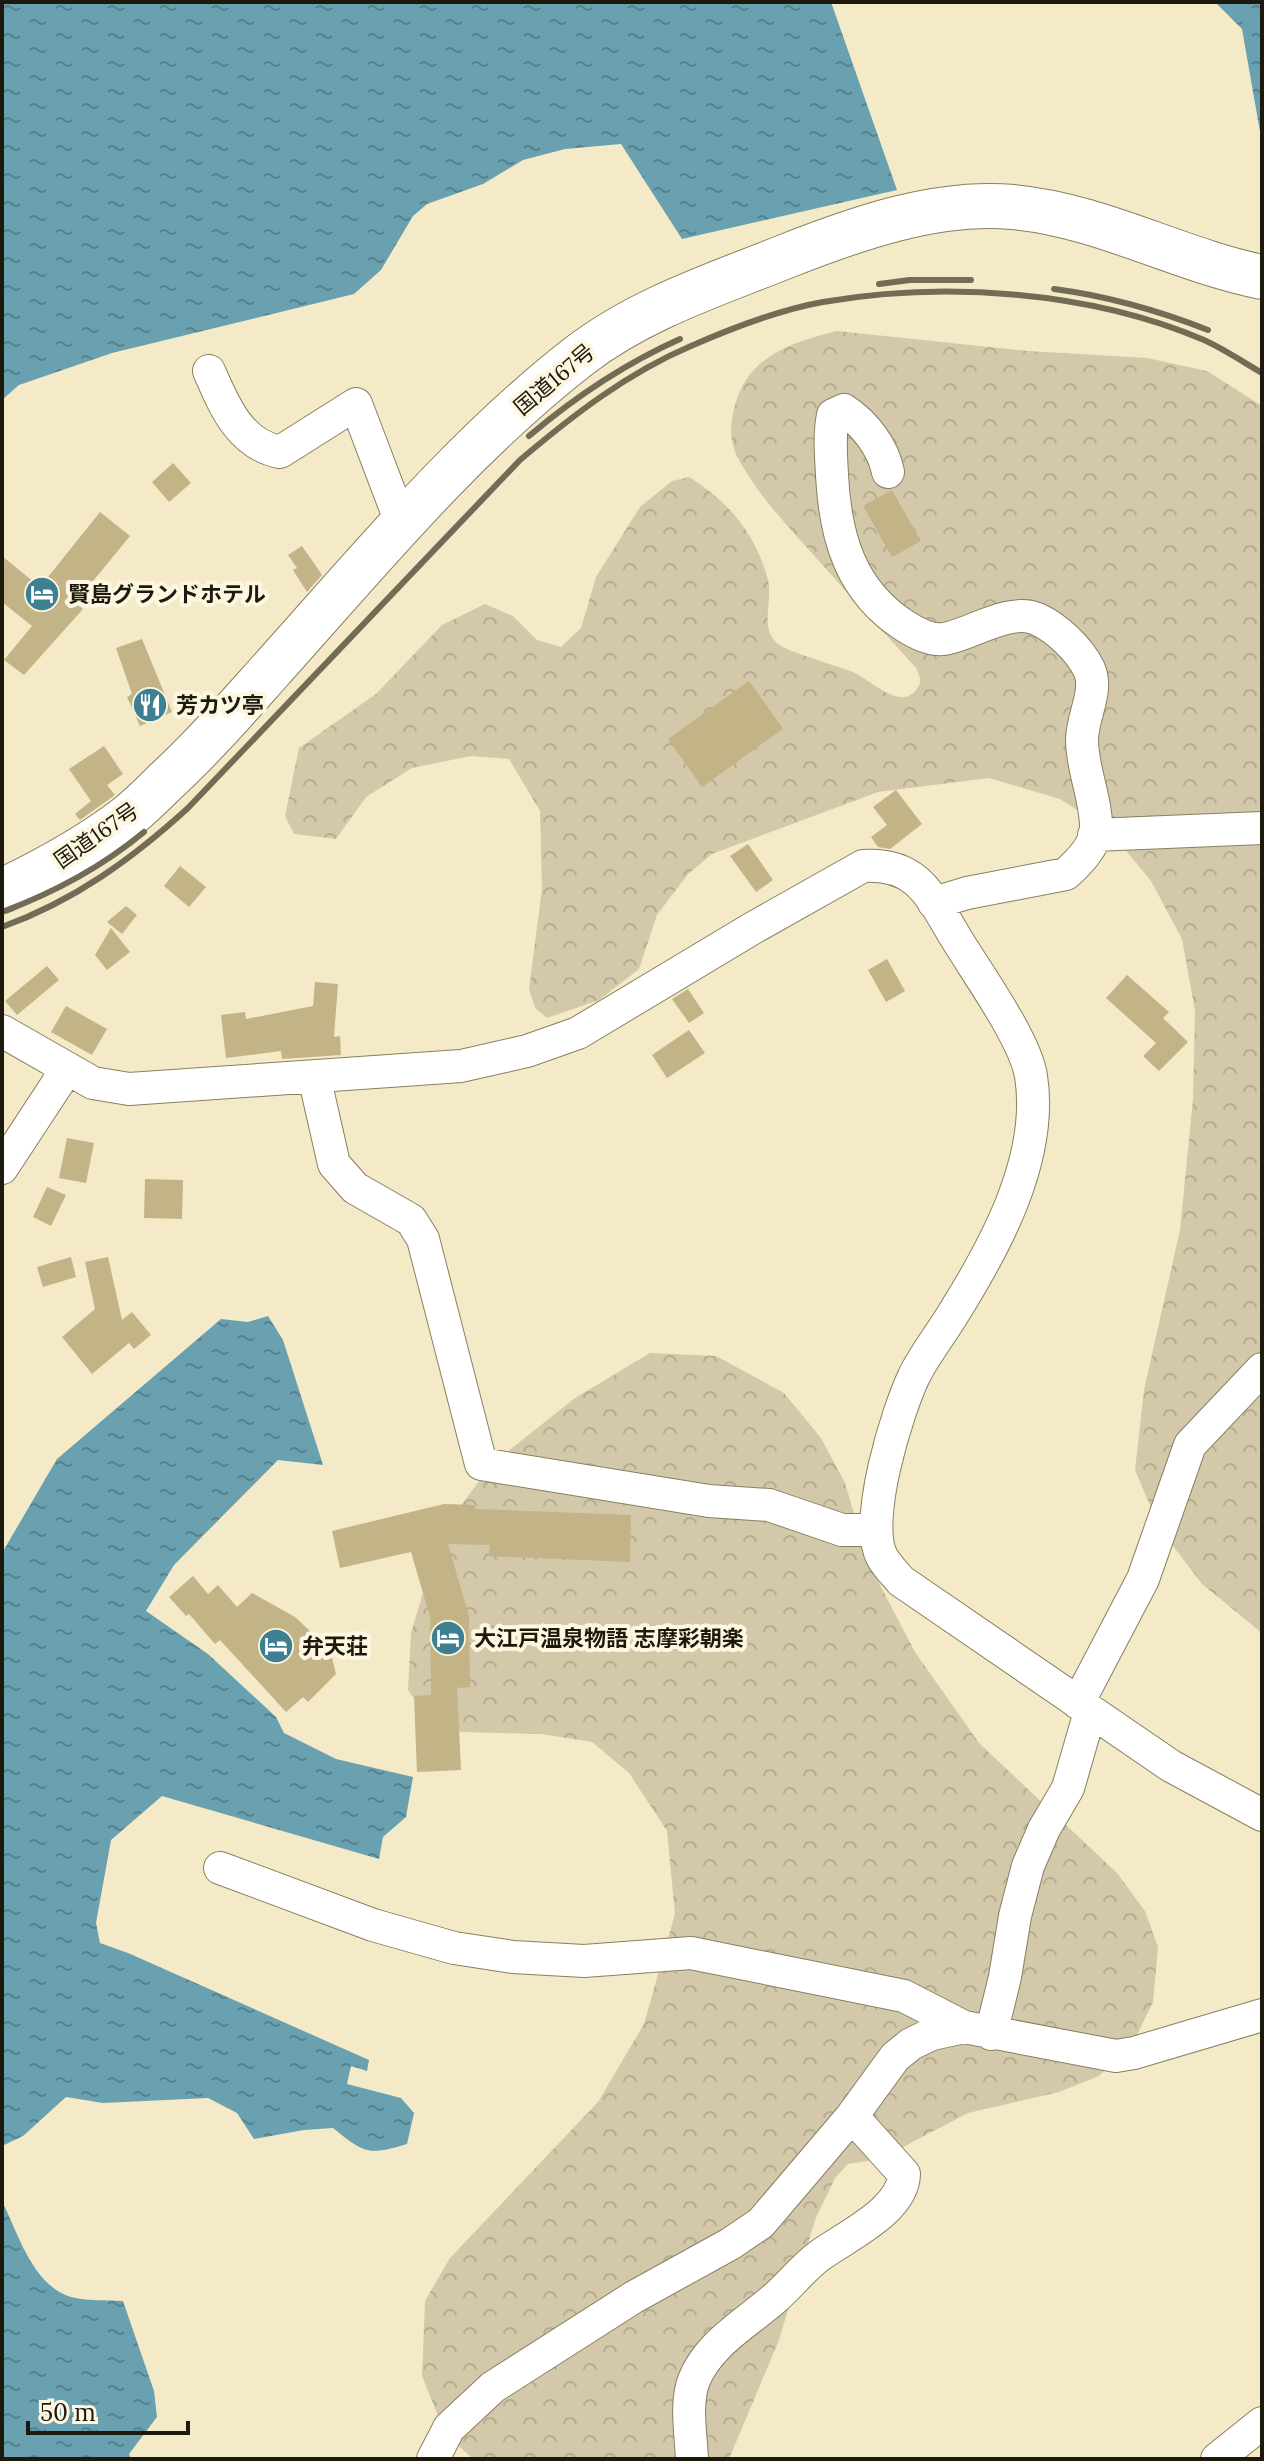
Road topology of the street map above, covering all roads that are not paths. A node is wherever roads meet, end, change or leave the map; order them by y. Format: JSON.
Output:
{"nodes":[{"id":1,"x":1262,"y":277,"type":"edge"},
{"id":2,"x":209,"y":371,"type":"dead end"},
{"id":3,"x":888,"y":472,"type":"dead end"},
{"id":4,"x":402,"y":525,"type":"junction"},
{"id":5,"x":1262,"y":828,"type":"edge"},
{"id":6,"x":1094,"y":835,"type":"junction"},
{"id":7,"x":2,"y":891,"type":"edge"},
{"id":8,"x":934,"y":903,"type":"junction"},
{"id":9,"x":2,"y":1031,"type":"edge"},
{"id":10,"x":67,"y":1069,"type":"junction"},
{"id":11,"x":314,"y":1076,"type":"junction"},
{"id":12,"x":2,"y":1168,"type":"edge"},
{"id":13,"x":1262,"y":1369,"type":"edge"},
{"id":14,"x":876,"y":1530,"type":"junction"},
{"id":15,"x":1084,"y":1708,"type":"junction"},
{"id":16,"x":1262,"y":1815,"type":"edge"},
{"id":17,"x":220,"y":1868,"type":"dead end"},
{"id":18,"x":1262,"y":2015,"type":"edge"},
{"id":19,"x":977,"y":2030,"type":"junction"},
{"id":20,"x":852,"y":2116,"type":"junction"},
{"id":21,"x":1262,"y":2423,"type":"edge"},
{"id":22,"x":433,"y":2459,"type":"edge"},
{"id":23,"x":692,"y":2459,"type":"edge"},
{"id":24,"x":1217,"y":2459,"type":"edge"}],
"edges":[{"from":1,"to":4,"type":"highway","name":"国道167号"},
{"from":2,"to":4,"type":"street"},
{"from":3,"to":6,"type":"street"},
{"from":4,"to":7,"type":"highway","name":"国道167号"},
{"from":5,"to":6,"type":"street"},
{"from":6,"to":8,"type":"street"},
{"from":8,"to":11,"type":"street"},
{"from":8,"to":14,"type":"street"},
{"from":9,"to":10,"type":"street"},
{"from":10,"to":11,"type":"street"},
{"from":10,"to":12,"type":"street"},
{"from":11,"to":14,"type":"street"},
{"from":13,"to":15,"type":"street"},
{"from":14,"to":15,"type":"street"},
{"from":15,"to":16,"type":"street"},
{"from":15,"to":19,"type":"street"},
{"from":17,"to":19,"type":"street"},
{"from":18,"to":19,"type":"street"},
{"from":19,"to":20,"type":"street"},
{"from":20,"to":22,"type":"street"},
{"from":20,"to":23,"type":"street"},
{"from":21,"to":24,"type":"street"}]}
